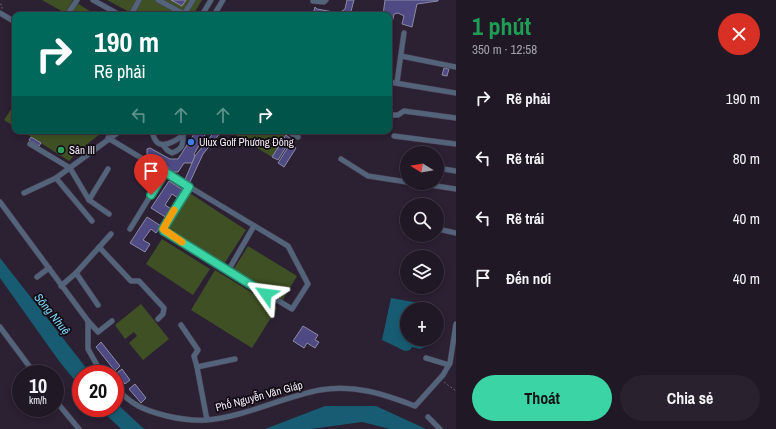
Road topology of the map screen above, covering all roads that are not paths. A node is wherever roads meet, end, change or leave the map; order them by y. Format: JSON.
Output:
{"nodes":[{"id":1,"x":77,"y":0,"type":"edge"},
{"id":2,"x":93,"y":0,"type":"edge"},
{"id":3,"x":139,"y":0,"type":"edge"},
{"id":4,"x":158,"y":0,"type":"edge"},
{"id":5,"x":193,"y":0,"type":"edge"},
{"id":6,"x":211,"y":0,"type":"edge"},
{"id":7,"x":222,"y":0,"type":"edge"},
{"id":8,"x":326,"y":0,"type":"edge"},
{"id":9,"x":313,"y":1,"type":"edge"},
{"id":10,"x":69,"y":12,"type":"edge"},
{"id":11,"x":115,"y":12,"type":"edge"},
{"id":12,"x":133,"y":12,"type":"edge"},
{"id":13,"x":180,"y":12,"type":"edge"},
{"id":14,"x":185,"y":12,"type":"edge"},
{"id":15,"x":204,"y":12,"type":"edge"},
{"id":16,"x":216,"y":12,"type":"edge"},
{"id":17,"x":1,"y":13,"type":"edge"},
{"id":18,"x":12,"y":20,"type":"edge"},
{"id":19,"x":404,"y":33,"type":"dead end"},
{"id":20,"x":401,"y":56,"type":"junction"},
{"id":21,"x":456,"y":67,"type":"edge"},
{"id":22,"x":392,"y":82,"type":"edge"},
{"id":23,"x":397,"y":82,"type":"junction"},
{"id":24,"x":456,"y":93,"type":"edge"},
{"id":25,"x":392,"y":115,"type":"edge"},
{"id":26,"x":456,"y":118,"type":"edge"},
{"id":27,"x":115,"y":134,"type":"edge"},
{"id":28,"x":153,"y":134,"type":"edge"},
{"id":29,"x":182,"y":134,"type":"edge"},
{"id":30,"x":184,"y":134,"type":"edge"},
{"id":31,"x":293,"y":134,"type":"edge"},
{"id":32,"x":394,"y":136,"type":"dead end"},
{"id":33,"x":298,"y":137,"type":"dead end"},
{"id":34,"x":108,"y":138,"type":"junction"},
{"id":35,"x":30,"y":144,"type":"dead end"},
{"id":36,"x":456,"y":144,"type":"edge"},
{"id":37,"x":163,"y":145,"type":"junction"},
{"id":38,"x":341,"y":159,"type":"dead end"},
{"id":39,"x":70,"y":168,"type":"junction"},
{"id":40,"x":108,"y":169,"type":"dead end"},
{"id":41,"x":444,"y":169,"type":"edge"},
{"id":42,"x":165,"y":172,"type":"junction"},
{"id":43,"x":456,"y":172,"type":"edge"},
{"id":44,"x":56,"y":178,"type":"junction"},
{"id":45,"x":400,"y":181,"type":"edge"},
{"id":46,"x":189,"y":187,"type":"junction"},
{"id":47,"x":444,"y":187,"type":"edge"},
{"id":48,"x":456,"y":189,"type":"edge"},
{"id":49,"x":24,"y":194,"type":"dead end"},
{"id":50,"x":89,"y":200,"type":"junction"},
{"id":51,"x":0,"y":202,"type":"edge"},
{"id":52,"x":109,"y":214,"type":"dead end"},
{"id":53,"x":92,"y":221,"type":"dead end"},
{"id":54,"x":254,"y":226,"type":"junction"},
{"id":55,"x":130,"y":229,"type":"dead end"},
{"id":56,"x":444,"y":230,"type":"edge"},
{"id":57,"x":456,"y":233,"type":"edge"},
{"id":58,"x":111,"y":234,"type":"dead end"},
{"id":59,"x":99,"y":247,"type":"junction"},
{"id":60,"x":50,"y":268,"type":"junction"},
{"id":61,"x":228,"y":271,"type":"junction"},
{"id":62,"x":76,"y":273,"type":"junction"},
{"id":63,"x":37,"y":278,"type":"dead end"},
{"id":64,"x":61,"y":286,"type":"junction"},
{"id":65,"x":98,"y":305,"type":"dead end"},
{"id":66,"x":158,"y":319,"type":"dead end"},
{"id":67,"x":88,"y":321,"type":"junction"},
{"id":68,"x":112,"y":321,"type":"dead end"},
{"id":69,"x":456,"y":324,"type":"edge"},
{"id":70,"x":181,"y":325,"type":"dead end"},
{"id":71,"x":0,"y":328,"type":"edge"},
{"id":72,"x":455,"y":336,"type":"edge"},
{"id":73,"x":426,"y":358,"type":"dead end"},
{"id":74,"x":235,"y":359,"type":"dead end"},
{"id":75,"x":28,"y":365,"type":"edge"},
{"id":76,"x":97,"y":365,"type":"edge"},
{"id":77,"x":449,"y":365,"type":"junction"},
{"id":78,"x":198,"y":367,"type":"junction"},
{"id":79,"x":124,"y":396,"type":"edge"},
{"id":80,"x":64,"y":411,"type":"edge"},
{"id":81,"x":428,"y":416,"type":"dead end"},
{"id":82,"x":207,"y":420,"type":"junction"},
{"id":83,"x":79,"y":429,"type":"edge"},
{"id":84,"x":440,"y":429,"type":"edge"}],
"edges":[{"from":1,"to":10,"type":"street"},
{"from":2,"to":11,"type":"street"},
{"from":3,"to":12,"type":"street"},
{"from":4,"to":13,"type":"street"},
{"from":5,"to":14,"type":"street"},
{"from":6,"to":15,"type":"street"},
{"from":7,"to":16,"type":"street"},
{"from":8,"to":9,"type":"street"},
{"from":17,"to":18,"type":"street"},
{"from":19,"to":20,"type":"street"},
{"from":20,"to":21,"type":"street"},
{"from":20,"to":23,"type":"street"},
{"from":22,"to":23,"type":"street"},
{"from":23,"to":24,"type":"street"},
{"from":25,"to":26,"type":"street"},
{"from":27,"to":34,"type":"street"},
{"from":28,"to":37,"type":"street"},
{"from":29,"to":37,"type":"street"},
{"from":30,"to":37,"type":"street"},
{"from":31,"to":33,"type":"street"},
{"from":32,"to":36,"type":"street"},
{"from":34,"to":39,"type":"street"},
{"from":34,"to":42,"type":"street"},
{"from":35,"to":39,"type":"street"},
{"from":38,"to":45,"type":"street"},
{"from":39,"to":44,"type":"street"},
{"from":39,"to":50,"type":"street"},
{"from":40,"to":50,"type":"street"},
{"from":41,"to":43,"type":"street"},
{"from":42,"to":46,"type":"street"},
{"from":42,"to":55,"type":"street"},
{"from":44,"to":49,"type":"street"},
{"from":44,"to":53,"type":"street"},
{"from":46,"to":54,"type":"street"},
{"from":46,"to":61,"type":"street"},
{"from":47,"to":48,"type":"street"},
{"from":50,"to":52,"type":"street"},
{"from":51,"to":60,"type":"street"},
{"from":54,"to":61,"type":"street"},
{"from":54,"to":61,"type":"street"},
{"from":56,"to":57,"type":"street"},
{"from":58,"to":59,"type":"street"},
{"from":59,"to":62,"type":"street"},
{"from":59,"to":66,"type":"street"},
{"from":60,"to":63,"type":"street"},
{"from":60,"to":64,"type":"street"},
{"from":62,"to":64,"type":"street"},
{"from":62,"to":65,"type":"street"},
{"from":64,"to":67,"type":"street"},
{"from":67,"to":68,"type":"street"},
{"from":67,"to":76,"type":"street"},
{"from":69,"to":72,"type":"street"},
{"from":70,"to":78,"type":"street"},
{"from":71,"to":75,"type":"street"},
{"from":72,"to":77,"type":"street"},
{"from":73,"to":77,"type":"street"},
{"from":74,"to":78,"type":"street"},
{"from":77,"to":82,"type":"street","name":"Phố Nguyễn Văn Giáp"},
{"from":78,"to":82,"type":"street"},
{"from":79,"to":82,"type":"street","name":"Phố Nguyễn Văn Giáp"},
{"from":80,"to":83,"type":"street"},
{"from":81,"to":84,"type":"street"}]}
